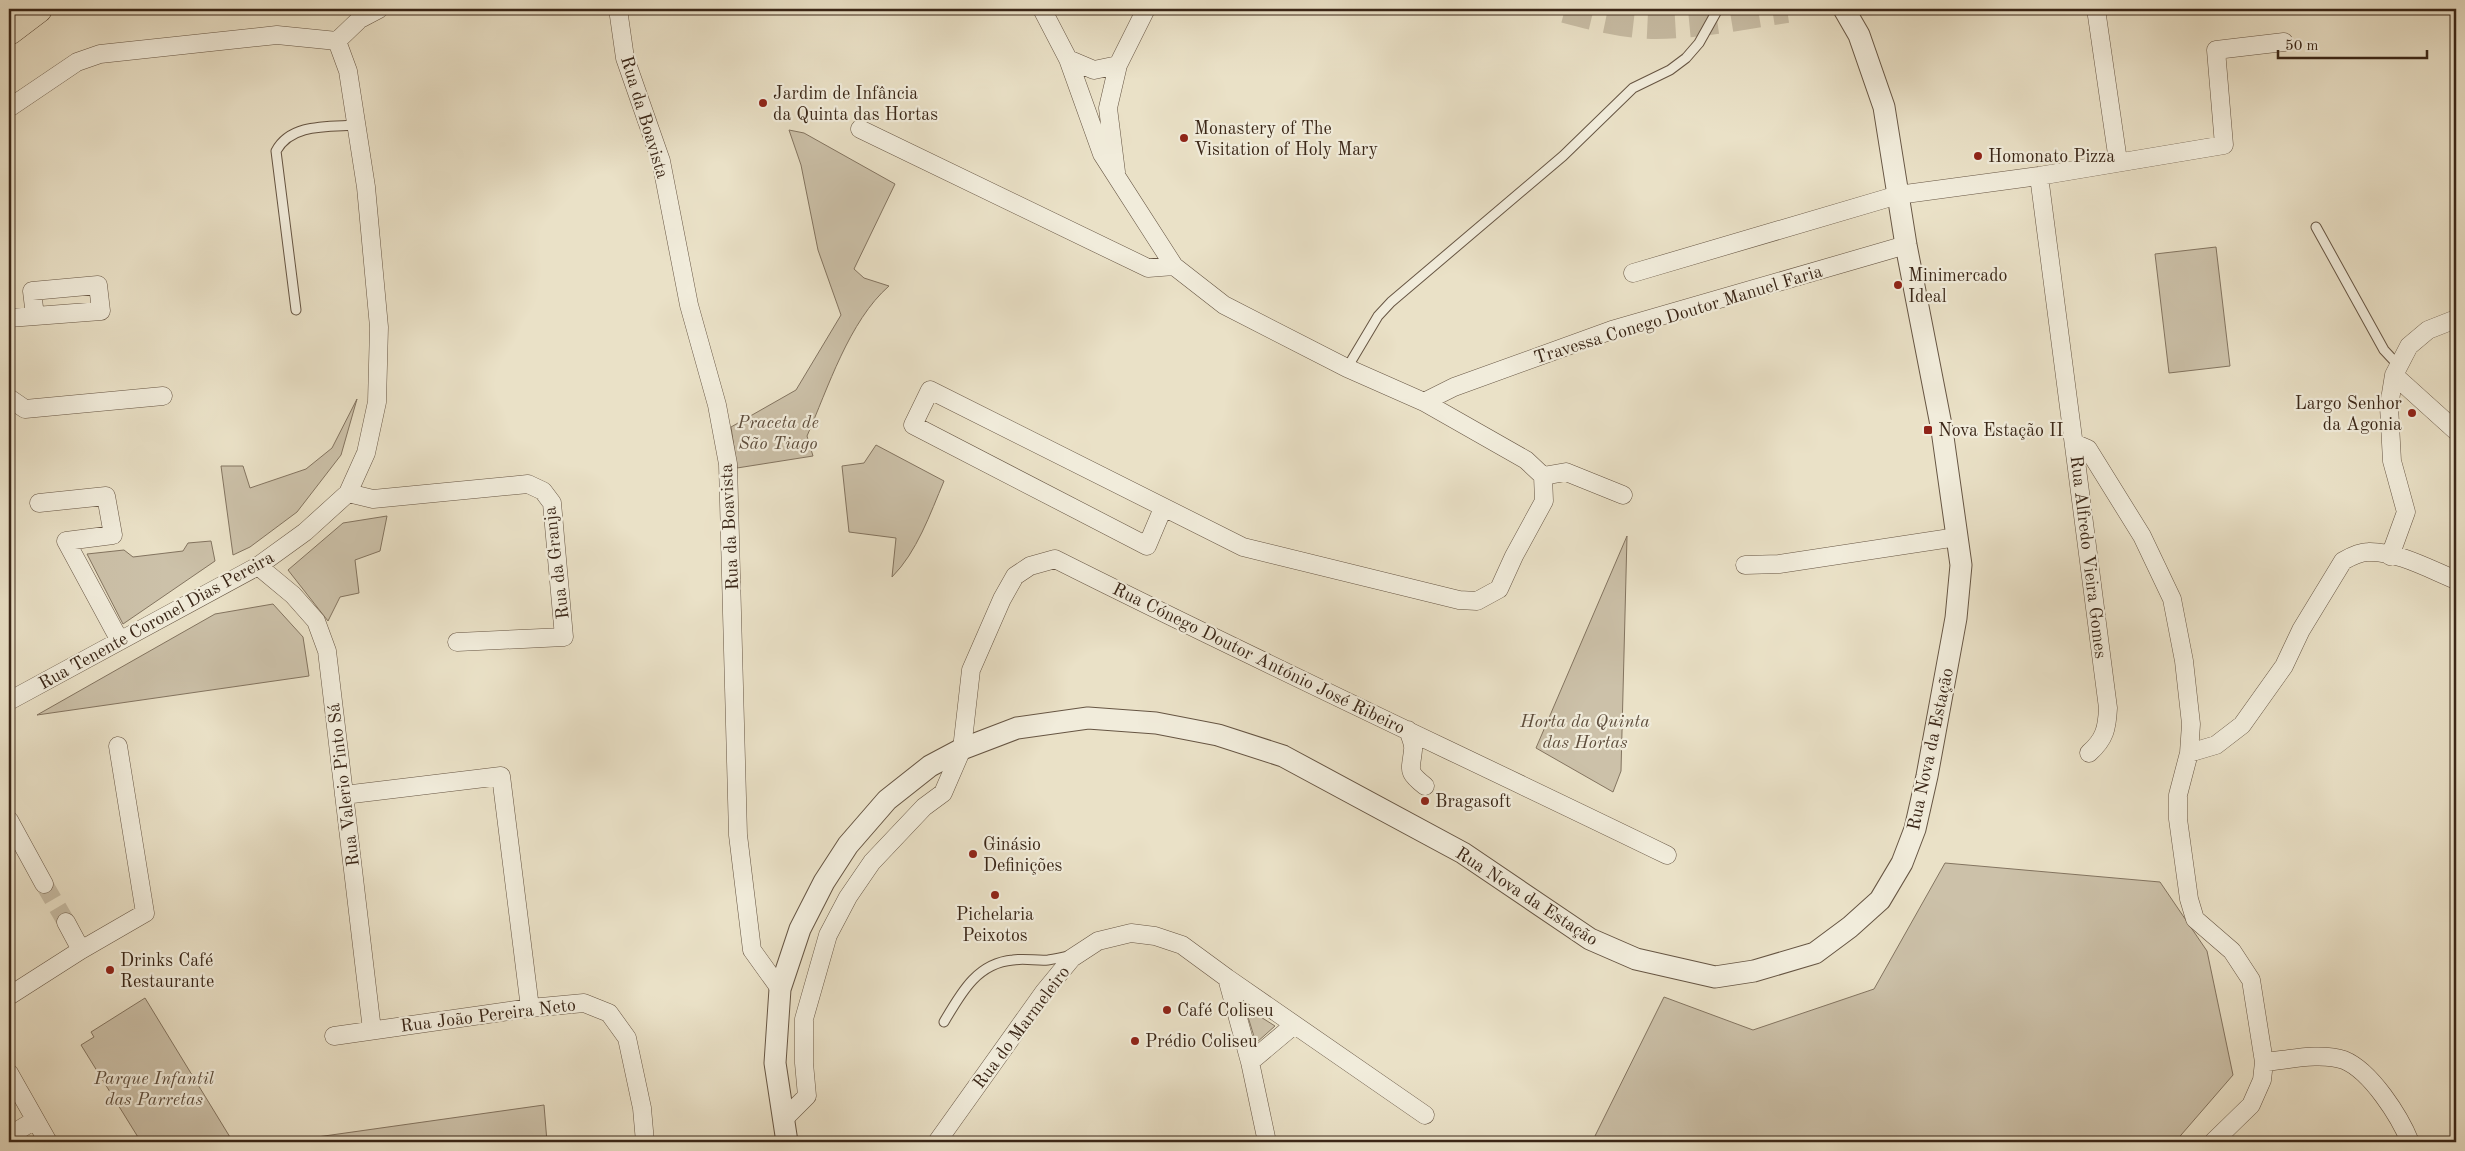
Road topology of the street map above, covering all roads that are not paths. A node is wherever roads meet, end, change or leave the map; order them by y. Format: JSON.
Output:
{"nodes":[{"id":1,"x":38,"y":9,"type":"edge"},
{"id":2,"x":379,"y":9,"type":"edge"},
{"id":3,"x":618,"y":9,"type":"edge"},
{"id":4,"x":1042,"y":9,"type":"edge"},
{"id":5,"x":1146,"y":9,"type":"edge"},
{"id":6,"x":1844,"y":9,"type":"edge"},
{"id":7,"x":2096,"y":9,"type":"edge"},
{"id":8,"x":1714,"y":10,"type":"edge"},
{"id":9,"x":9,"y":30,"type":"edge"},
{"id":10,"x":337,"y":41,"type":"junction"},
{"id":11,"x":2284,"y":42,"type":"dead end"},
{"id":12,"x":1068,"y":59,"type":"junction"},
{"id":13,"x":1118,"y":65,"type":"junction"},
{"id":14,"x":9,"y":108,"type":"edge"},
{"id":15,"x":357,"y":125,"type":"junction"},
{"id":16,"x":860,"y":129,"type":"dead end"},
{"id":17,"x":2118,"y":161,"type":"junction"},
{"id":18,"x":2039,"y":176,"type":"junction"},
{"id":19,"x":1117,"y":177,"type":"junction"},
{"id":20,"x":1898,"y":195,"type":"junction"},
{"id":21,"x":2316,"y":227,"type":"dead end"},
{"id":22,"x":1906,"y":245,"type":"junction"},
{"id":23,"x":1174,"y":266,"type":"junction"},
{"id":24,"x":1633,"y":272,"type":"dead end"},
{"id":25,"x":296,"y":310,"type":"dead end"},
{"id":26,"x":34,"y":316,"type":"dead end"},
{"id":27,"x":9,"y":318,"type":"edge"},
{"id":28,"x":2456,"y":319,"type":"edge"},
{"id":29,"x":1347,"y":368,"type":"junction"},
{"id":30,"x":2396,"y":370,"type":"junction"},
{"id":31,"x":164,"y":396,"type":"dead end"},
{"id":32,"x":9,"y":398,"type":"edge"},
{"id":33,"x":1424,"y":402,"type":"junction"},
{"id":34,"x":2456,"y":431,"type":"edge"},
{"id":35,"x":2074,"y":443,"type":"junction"},
{"id":36,"x":1543,"y":476,"type":"junction"},
{"id":37,"x":348,"y":493,"type":"junction"},
{"id":38,"x":1623,"y":495,"type":"dead end"},
{"id":39,"x":39,"y":503,"type":"dead end"},
{"id":40,"x":1164,"y":508,"type":"junction"},
{"id":41,"x":1957,"y":537,"type":"junction"},
{"id":42,"x":2390,"y":556,"type":"junction"},
{"id":43,"x":1745,"y":565,"type":"dead end"},
{"id":44,"x":258,"y":566,"type":"junction"},
{"id":45,"x":2456,"y":580,"type":"edge"},
{"id":46,"x":120,"y":641,"type":"junction"},
{"id":47,"x":457,"y":642,"type":"dead end"},
{"id":48,"x":9,"y":702,"type":"edge"},
{"id":49,"x":1408,"y":730,"type":"junction"},
{"id":50,"x":118,"y":746,"type":"dead end"},
{"id":51,"x":962,"y":749,"type":"junction"},
{"id":52,"x":2089,"y":753,"type":"dead end"},
{"id":53,"x":2189,"y":753,"type":"junction"},
{"id":54,"x":1424,"y":786,"type":"dead end"},
{"id":55,"x":344,"y":795,"type":"junction"},
{"id":56,"x":9,"y":820,"type":"edge"},
{"id":57,"x":1667,"y":856,"type":"dead end"},
{"id":58,"x":44,"y":884,"type":"tunnel mouth"},
{"id":59,"x":66,"y":922,"type":"tunnel mouth"},
{"id":60,"x":81,"y":950,"type":"junction"},
{"id":61,"x":1081,"y":953,"type":"junction"},
{"id":62,"x":1227,"y":978,"type":"junction"},
{"id":63,"x":780,"y":989,"type":"junction"},
{"id":64,"x":9,"y":996,"type":"edge"},
{"id":65,"x":530,"y":1008,"type":"junction"},
{"id":66,"x":944,"y":1022,"type":"dead end"},
{"id":67,"x":1294,"y":1025,"type":"junction"},
{"id":68,"x":372,"y":1030,"type":"junction"},
{"id":69,"x":334,"y":1036,"type":"dead end"},
{"id":70,"x":1250,"y":1062,"type":"junction"},
{"id":71,"x":2264,"y":1062,"type":"junction"},
{"id":72,"x":9,"y":1073,"type":"edge"},
{"id":73,"x":1425,"y":1115,"type":"dead end"},
{"id":74,"x":35,"y":1120,"type":"junction"},
{"id":75,"x":784,"y":1120,"type":"junction"},
{"id":76,"x":9,"y":1136,"type":"edge"},
{"id":77,"x":48,"y":1142,"type":"edge"},
{"id":78,"x":645,"y":1142,"type":"edge"},
{"id":79,"x":787,"y":1142,"type":"edge"},
{"id":80,"x":936,"y":1142,"type":"edge"},
{"id":81,"x":1268,"y":1142,"type":"edge"},
{"id":82,"x":2213,"y":1142,"type":"edge"},
{"id":83,"x":2410,"y":1142,"type":"edge"}],
"edges":[{"from":1,"to":9,"type":"highway"},
{"from":2,"to":10,"type":"street"},
{"from":3,"to":63,"type":"street","name":"Rua da Boavista"},
{"from":4,"to":12,"type":"street"},
{"from":5,"to":13,"type":"street"},
{"from":6,"to":20,"type":"street","name":"Rua Nova da Estação"},
{"from":7,"to":17,"type":"street"},
{"from":8,"to":29,"type":"lane"},
{"from":10,"to":14,"type":"street"},
{"from":10,"to":15,"type":"street","name":"Rua Tenente Coronel Dias Pereira"},
{"from":11,"to":17,"type":"street"},
{"from":12,"to":13,"type":"street"},
{"from":12,"to":19,"type":"street"},
{"from":13,"to":19,"type":"street"},
{"from":15,"to":25,"type":"lane"},
{"from":15,"to":37,"type":"street","name":"Rua Tenente Coronel Dias Pereira"},
{"from":16,"to":23,"type":"street"},
{"from":17,"to":18,"type":"street"},
{"from":18,"to":20,"type":"street"},
{"from":18,"to":35,"type":"street","name":"Rua Alfredo Vieira Gomes"},
{"from":19,"to":23,"type":"street"},
{"from":20,"to":22,"type":"street","name":"Rua Nova da Estação"},
{"from":20,"to":24,"type":"street"},
{"from":21,"to":30,"type":"lane"},
{"from":22,"to":33,"type":"street","name":"Travessa Conego Doutor Manuel Faria"},
{"from":22,"to":41,"type":"street","name":"Rua Nova da Estação"},
{"from":23,"to":29,"type":"street"},
{"from":26,"to":27,"type":"street"},
{"from":28,"to":30,"type":"street"},
{"from":29,"to":33,"type":"street"},
{"from":30,"to":34,"type":"street"},
{"from":30,"to":42,"type":"street"},
{"from":31,"to":32,"type":"street"},
{"from":33,"to":36,"type":"street"},
{"from":35,"to":52,"type":"street","name":"Rua Alfredo Vieira Gomes"},
{"from":35,"to":53,"type":"street"},
{"from":36,"to":38,"type":"street"},
{"from":36,"to":40,"type":"street"},
{"from":37,"to":44,"type":"street","name":"Rua Tenente Coronel Dias Pereira"},
{"from":37,"to":47,"type":"street","name":"Rua da Granja"},
{"from":39,"to":46,"type":"street"},
{"from":40,"to":40,"type":"street"},
{"from":41,"to":43,"type":"street"},
{"from":41,"to":51,"type":"street","name":"Rua Nova da Estação"},
{"from":42,"to":45,"type":"street"},
{"from":42,"to":53,"type":"street"},
{"from":44,"to":46,"type":"street","name":"Rua Tenente Coronel Dias Pereira"},
{"from":44,"to":55,"type":"street","name":"Rua Valerio Pinto Sá"},
{"from":46,"to":48,"type":"street","name":"Rua Tenente Coronel Dias Pereira"},
{"from":49,"to":51,"type":"street","name":"Rua Cónego Doutor António José Ribeiro"},
{"from":49,"to":54,"type":"street"},
{"from":49,"to":57,"type":"street","name":"Rua Cónego Doutor António José Ribeiro"},
{"from":50,"to":60,"type":"street"},
{"from":51,"to":63,"type":"street","name":"Rua Nova da Estação"},
{"from":51,"to":75,"type":"street","name":"Rua Cónego Doutor António José Ribeiro"},
{"from":53,"to":71,"type":"street"},
{"from":55,"to":65,"type":"street"},
{"from":55,"to":68,"type":"street","name":"Rua Valerio Pinto Sá"},
{"from":56,"to":58,"type":"street"},
{"from":59,"to":60,"type":"street"},
{"from":60,"to":64,"type":"street"},
{"from":61,"to":62,"type":"street","name":"Rua do Marmeleiro"},
{"from":61,"to":66,"type":"lane"},
{"from":61,"to":80,"type":"street","name":"Rua do Marmeleiro"},
{"from":62,"to":67,"type":"street","name":"Rua do Marmeleiro"},
{"from":62,"to":70,"type":"street"},
{"from":63,"to":75,"type":"street","name":"Rua Nova da Estação"},
{"from":65,"to":68,"type":"street","name":"Rua João Pereira Neto"},
{"from":65,"to":78,"type":"street","name":"Rua João Pereira Neto"},
{"from":67,"to":70,"type":"street"},
{"from":67,"to":73,"type":"street","name":"Rua do Marmeleiro"},
{"from":68,"to":69,"type":"street","name":"Rua João Pereira Neto"},
{"from":70,"to":81,"type":"street"},
{"from":71,"to":82,"type":"street"},
{"from":71,"to":83,"type":"street"},
{"from":72,"to":74,"type":"street"},
{"from":74,"to":76,"type":"street"},
{"from":74,"to":77,"type":"street"},
{"from":75,"to":79,"type":"street","name":"Rua Nova da Estação"}]}
